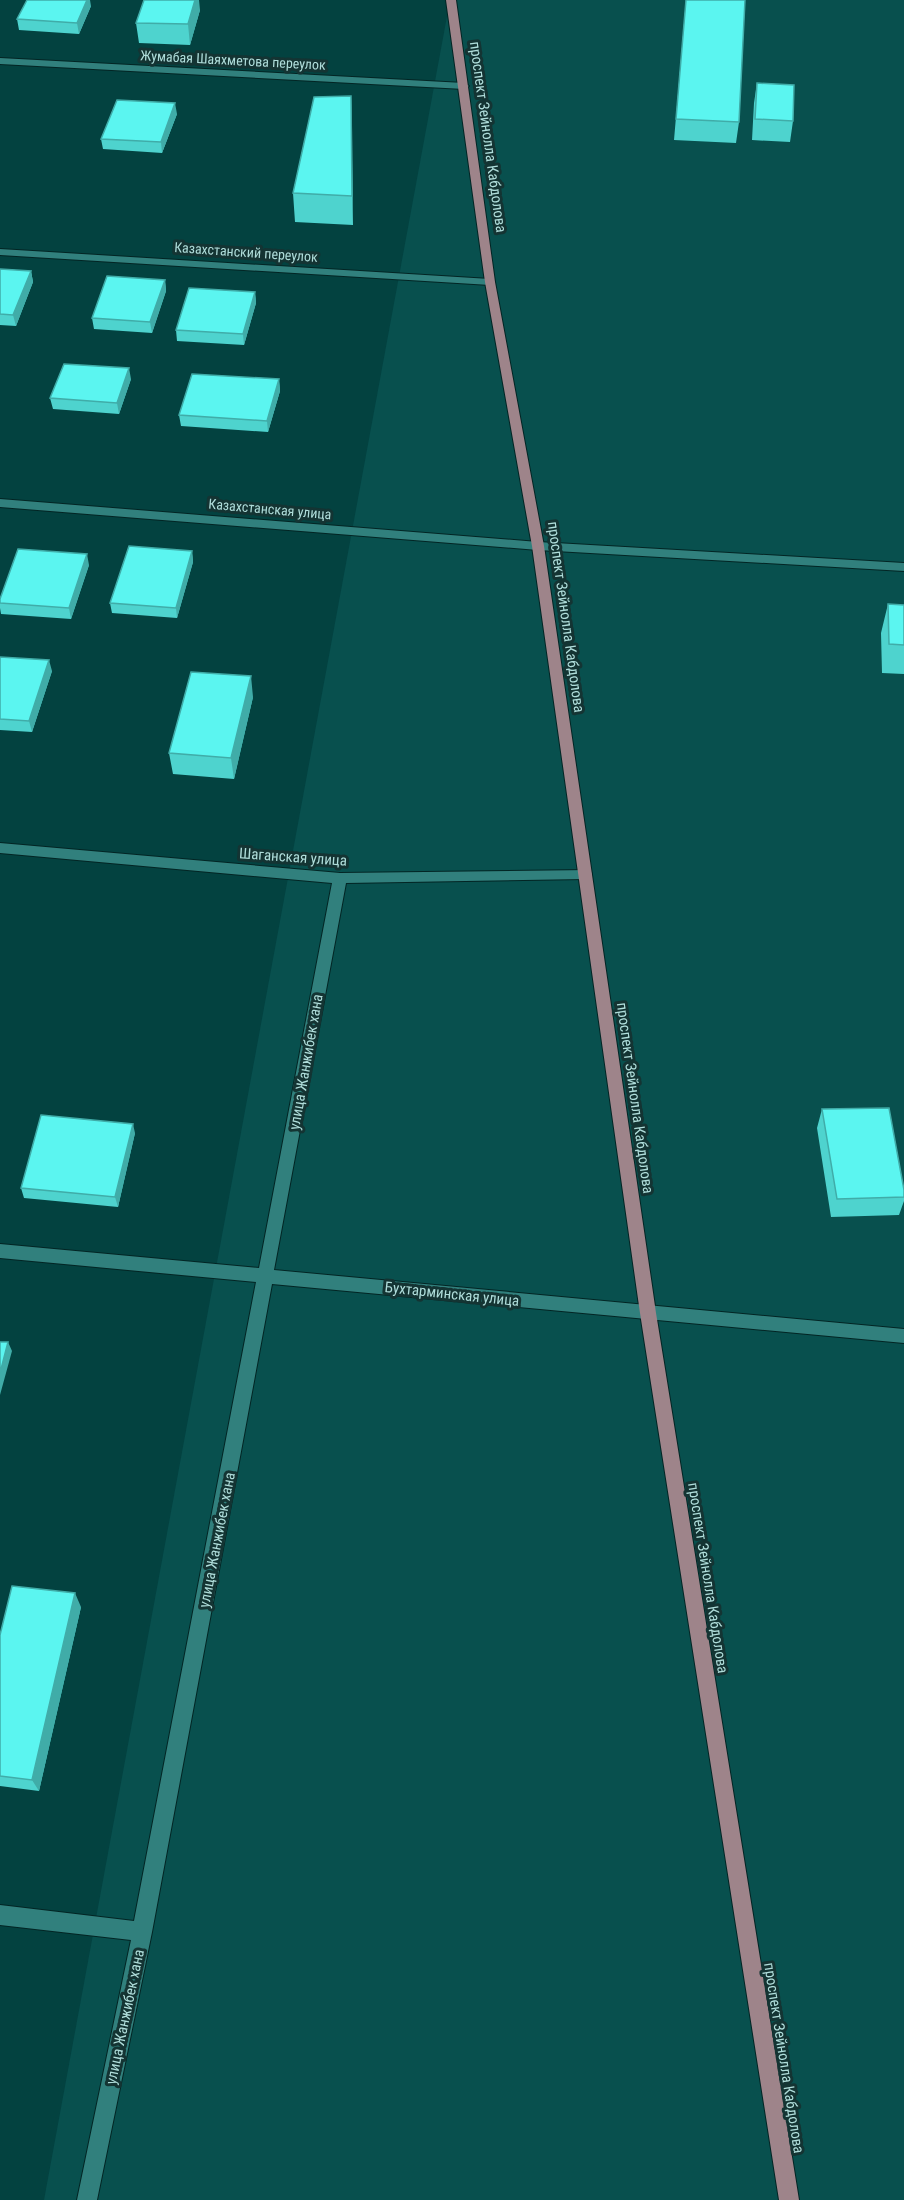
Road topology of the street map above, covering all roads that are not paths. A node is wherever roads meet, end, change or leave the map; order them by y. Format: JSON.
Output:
{"nodes":[{"id":1,"x":451,"y":0,"type":"edge"},
{"id":2,"x":0,"y":61,"type":"edge"},
{"id":3,"x":464,"y":86,"type":"junction"},
{"id":4,"x":0,"y":252,"type":"edge"},
{"id":5,"x":490,"y":282,"type":"junction"},
{"id":6,"x":0,"y":503,"type":"edge"},
{"id":7,"x":538,"y":546,"type":"junction"},
{"id":8,"x":904,"y":567,"type":"edge"},
{"id":9,"x":0,"y":848,"type":"edge"},
{"id":10,"x":585,"y":874,"type":"junction"},
{"id":11,"x":340,"y":878,"type":"junction"},
{"id":12,"x":0,"y":1251,"type":"edge"},
{"id":13,"x":267,"y":1276,"type":"junction"},
{"id":14,"x":648,"y":1313,"type":"junction"},
{"id":15,"x":904,"y":1336,"type":"edge"},
{"id":16,"x":0,"y":1915,"type":"edge"},
{"id":17,"x":142,"y":1932,"type":"junction"},
{"id":18,"x":87,"y":2200,"type":"edge"},
{"id":19,"x":789,"y":2200,"type":"edge"}],
"edges":[{"from":1,"to":3,"type":"main road","name":"проспект Зейнолла Кабдолова"},
{"from":2,"to":3,"type":"street","name":"Жумабая Шаяхметова переулок"},
{"from":3,"to":5,"type":"main road","name":"проспект Зейнолла Кабдолова"},
{"from":4,"to":5,"type":"street","name":"Казахстанский переулок"},
{"from":5,"to":7,"type":"main road","name":"проспект Зейнолла Кабдолова"},
{"from":6,"to":7,"type":"street","name":"Казахстанская улица"},
{"from":7,"to":8,"type":"street","name":"Казахстанская улица"},
{"from":7,"to":10,"type":"main road","name":"проспект Зейнолла Кабдолова"},
{"from":9,"to":11,"type":"street","name":"Шаганская улица"},
{"from":10,"to":11,"type":"street","name":"Шаганская улица"},
{"from":10,"to":14,"type":"main road","name":"проспект Зейнолла Кабдолова"},
{"from":11,"to":13,"type":"street","name":"улица Жанжибек хана"},
{"from":12,"to":13,"type":"street","name":"Бухтарминская улица"},
{"from":13,"to":14,"type":"street","name":"Бухтарминская улица"},
{"from":13,"to":17,"type":"street","name":"улица Жанжибек хана"},
{"from":14,"to":15,"type":"street","name":"Бухтарминская улица"},
{"from":14,"to":19,"type":"main road","name":"проспект Зейнолла Кабдолова"},
{"from":16,"to":17,"type":"street"},
{"from":17,"to":18,"type":"street","name":"улица Жанжибек хана"}]}
